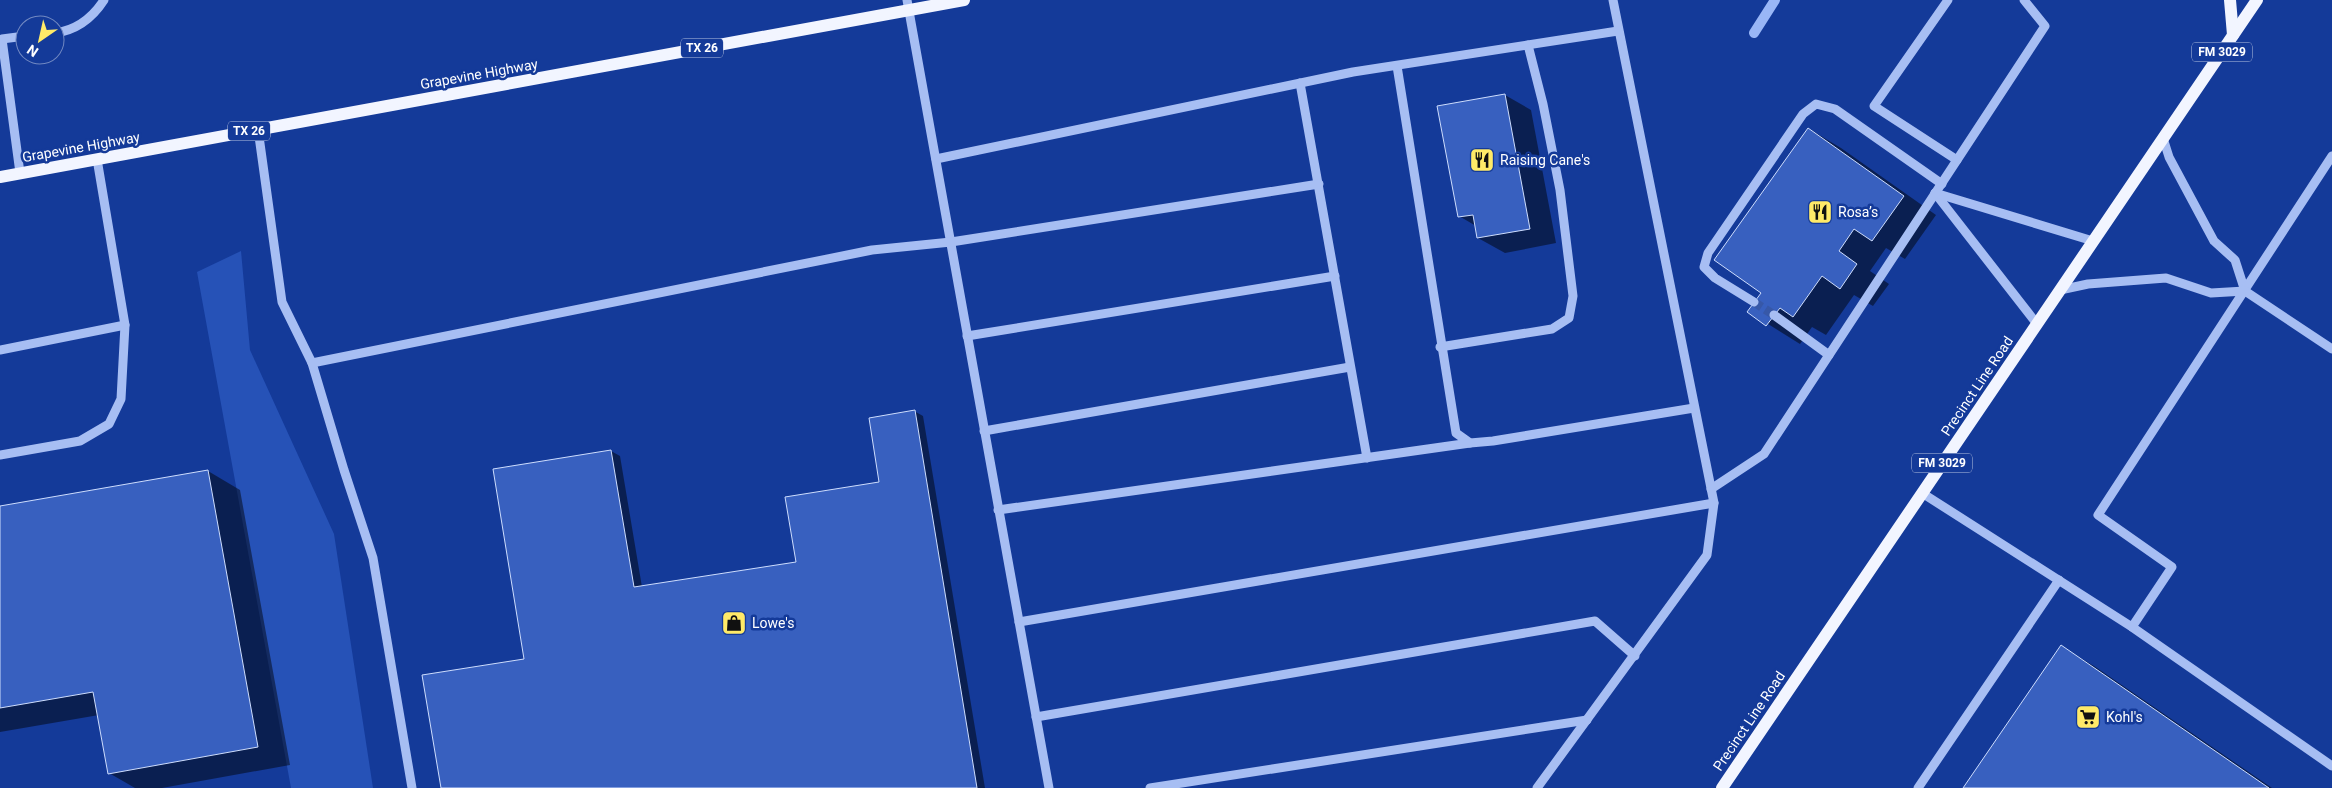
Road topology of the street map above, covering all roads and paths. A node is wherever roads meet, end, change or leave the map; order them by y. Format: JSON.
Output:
{"nodes":[{"id":1,"x":104,"y":0,"type":"edge"},
{"id":2,"x":964,"y":0,"type":"edge"},
{"id":3,"x":1948,"y":0,"type":"edge"},
{"id":4,"x":2024,"y":0,"type":"edge"},
{"id":5,"x":2230,"y":0,"type":"edge"},
{"id":6,"x":2257,"y":0,"type":"edge"},
{"id":7,"x":1612,"y":1,"type":"edge"},
{"id":8,"x":908,"y":5,"type":"edge"},
{"id":9,"x":0,"y":29,"type":"edge"},
{"id":10,"x":1618,"y":31,"type":"junction"},
{"id":11,"x":65,"y":32,"type":"edge"},
{"id":12,"x":2233,"y":35,"type":"junction"},
{"id":13,"x":15,"y":37,"type":"edge"},
{"id":14,"x":1,"y":39,"type":"edge"},
{"id":15,"x":1528,"y":45,"type":"junction"},
{"id":16,"x":1398,"y":66,"type":"junction"},
{"id":17,"x":1300,"y":84,"type":"junction"},
{"id":18,"x":258,"y":129,"type":"junction"},
{"id":19,"x":2163,"y":138,"type":"junction"},
{"id":20,"x":2332,"y":156,"type":"edge"},
{"id":21,"x":97,"y":159,"type":"junction"},
{"id":22,"x":936,"y":159,"type":"junction"},
{"id":23,"x":1957,"y":160,"type":"junction"},
{"id":24,"x":20,"y":173,"type":"junction"},
{"id":25,"x":0,"y":177,"type":"edge"},
{"id":26,"x":1318,"y":184,"type":"junction"},
{"id":27,"x":1942,"y":184,"type":"junction"},
{"id":28,"x":1935,"y":193,"type":"junction"},
{"id":29,"x":2093,"y":241,"type":"junction"},
{"id":30,"x":951,"y":242,"type":"junction"},
{"id":31,"x":1334,"y":276,"type":"junction"},
{"id":32,"x":2060,"y":290,"type":"junction"},
{"id":33,"x":2245,"y":291,"type":"junction"},
{"id":34,"x":1754,"y":302,"type":"tunnel mouth"},
{"id":35,"x":1774,"y":315,"type":"tunnel mouth"},
{"id":36,"x":2037,"y":324,"type":"junction"},
{"id":37,"x":126,"y":325,"type":"junction"},
{"id":38,"x":967,"y":336,"type":"junction"},
{"id":39,"x":1440,"y":347,"type":"junction"},
{"id":40,"x":2332,"y":349,"type":"edge"},
{"id":41,"x":0,"y":350,"type":"edge"},
{"id":42,"x":1829,"y":355,"type":"junction"},
{"id":43,"x":312,"y":363,"type":"junction"},
{"id":44,"x":1350,"y":366,"type":"junction"},
{"id":45,"x":1694,"y":408,"type":"junction"},
{"id":46,"x":984,"y":431,"type":"junction"},
{"id":47,"x":1470,"y":443,"type":"junction"},
{"id":48,"x":0,"y":455,"type":"edge"},
{"id":49,"x":1366,"y":458,"type":"junction"},
{"id":50,"x":1711,"y":489,"type":"junction"},
{"id":51,"x":1922,"y":493,"type":"junction"},
{"id":52,"x":1714,"y":503,"type":"junction"},
{"id":53,"x":998,"y":510,"type":"junction"},
{"id":54,"x":2059,"y":580,"type":"junction"},
{"id":55,"x":1019,"y":622,"type":"junction"},
{"id":56,"x":2132,"y":627,"type":"junction"},
{"id":57,"x":1635,"y":656,"type":"junction"},
{"id":58,"x":1036,"y":717,"type":"junction"},
{"id":59,"x":1587,"y":720,"type":"junction"},
{"id":60,"x":2332,"y":766,"type":"edge"},
{"id":61,"x":412,"y":788,"type":"edge"},
{"id":62,"x":1049,"y":788,"type":"edge"},
{"id":63,"x":1150,"y":788,"type":"edge"},
{"id":64,"x":1537,"y":788,"type":"edge"},
{"id":65,"x":1722,"y":788,"type":"edge"},
{"id":66,"x":1918,"y":788,"type":"edge"}],
"edges":[{"from":1,"to":11,"type":"lane"},
{"from":2,"to":8,"type":"main road","name":"Grapevine Highway","number":"TX 26"},
{"from":3,"to":23,"type":"lane"},
{"from":4,"to":23,"type":"lane"},
{"from":5,"to":12,"type":"main road"},
{"from":6,"to":12,"type":"main road","name":"Precinct Line Road","number":"FM 3029"},
{"from":7,"to":10,"type":"lane"},
{"from":8,"to":18,"type":"main road","name":"Grapevine Highway","number":"TX 26"},
{"from":8,"to":22,"type":"lane"},
{"from":9,"to":14,"type":"lane"},
{"from":10,"to":15,"type":"lane"},
{"from":10,"to":45,"type":"lane"},
{"from":12,"to":19,"type":"main road","name":"Precinct Line Road","number":"FM 3029"},
{"from":13,"to":14,"type":"lane"},
{"from":14,"to":24,"type":"lane"},
{"from":15,"to":16,"type":"lane"},
{"from":15,"to":39,"type":"lane"},
{"from":16,"to":17,"type":"lane"},
{"from":16,"to":39,"type":"lane"},
{"from":17,"to":22,"type":"lane"},
{"from":17,"to":26,"type":"lane"},
{"from":18,"to":21,"type":"main road","name":"Grapevine Highway","number":"TX 26"},
{"from":18,"to":43,"type":"lane"},
{"from":19,"to":29,"type":"main road","name":"Precinct Line Road","number":"FM 3029"},
{"from":19,"to":33,"type":"lane"},
{"from":20,"to":33,"type":"lane"},
{"from":21,"to":24,"type":"main road","name":"Grapevine Highway","number":"TX 26"},
{"from":21,"to":37,"type":"lane"},
{"from":22,"to":30,"type":"lane"},
{"from":23,"to":27,"type":"lane"},
{"from":24,"to":25,"type":"main road","name":"Grapevine Highway","number":"TX 26"},
{"from":26,"to":30,"type":"lane"},
{"from":26,"to":31,"type":"lane"},
{"from":27,"to":28,"type":"lane"},
{"from":27,"to":34,"type":"lane"},
{"from":28,"to":29,"type":"lane"},
{"from":28,"to":36,"type":"lane"},
{"from":28,"to":42,"type":"lane"},
{"from":29,"to":32,"type":"main road","name":"Precinct Line Road","number":"FM 3029"},
{"from":30,"to":38,"type":"lane"},
{"from":30,"to":43,"type":"lane"},
{"from":31,"to":38,"type":"lane"},
{"from":31,"to":44,"type":"lane"},
{"from":32,"to":33,"type":"lane"},
{"from":32,"to":36,"type":"main road","name":"Precinct Line Road","number":"FM 3029"},
{"from":33,"to":40,"type":"lane"},
{"from":33,"to":56,"type":"lane"},
{"from":35,"to":42,"type":"lane"},
{"from":36,"to":51,"type":"main road","name":"Precinct Line Road","number":"FM 3029"},
{"from":37,"to":41,"type":"lane"},
{"from":37,"to":48,"type":"lane"},
{"from":38,"to":46,"type":"lane"},
{"from":39,"to":47,"type":"lane"},
{"from":42,"to":50,"type":"lane"},
{"from":43,"to":61,"type":"lane"},
{"from":44,"to":46,"type":"lane"},
{"from":44,"to":49,"type":"lane"},
{"from":45,"to":47,"type":"lane"},
{"from":45,"to":50,"type":"lane"},
{"from":46,"to":53,"type":"lane"},
{"from":47,"to":49,"type":"lane"},
{"from":49,"to":53,"type":"lane"},
{"from":50,"to":52,"type":"lane"},
{"from":51,"to":54,"type":"lane"},
{"from":51,"to":65,"type":"main road","name":"Precinct Line Road","number":"FM 3029"},
{"from":52,"to":55,"type":"lane"},
{"from":52,"to":57,"type":"lane"},
{"from":53,"to":55,"type":"lane"},
{"from":54,"to":56,"type":"lane"},
{"from":54,"to":66,"type":"lane"},
{"from":55,"to":58,"type":"lane"},
{"from":56,"to":60,"type":"lane"},
{"from":57,"to":58,"type":"lane"},
{"from":57,"to":59,"type":"lane"},
{"from":58,"to":62,"type":"lane"},
{"from":59,"to":63,"type":"lane"},
{"from":59,"to":64,"type":"lane"}]}
